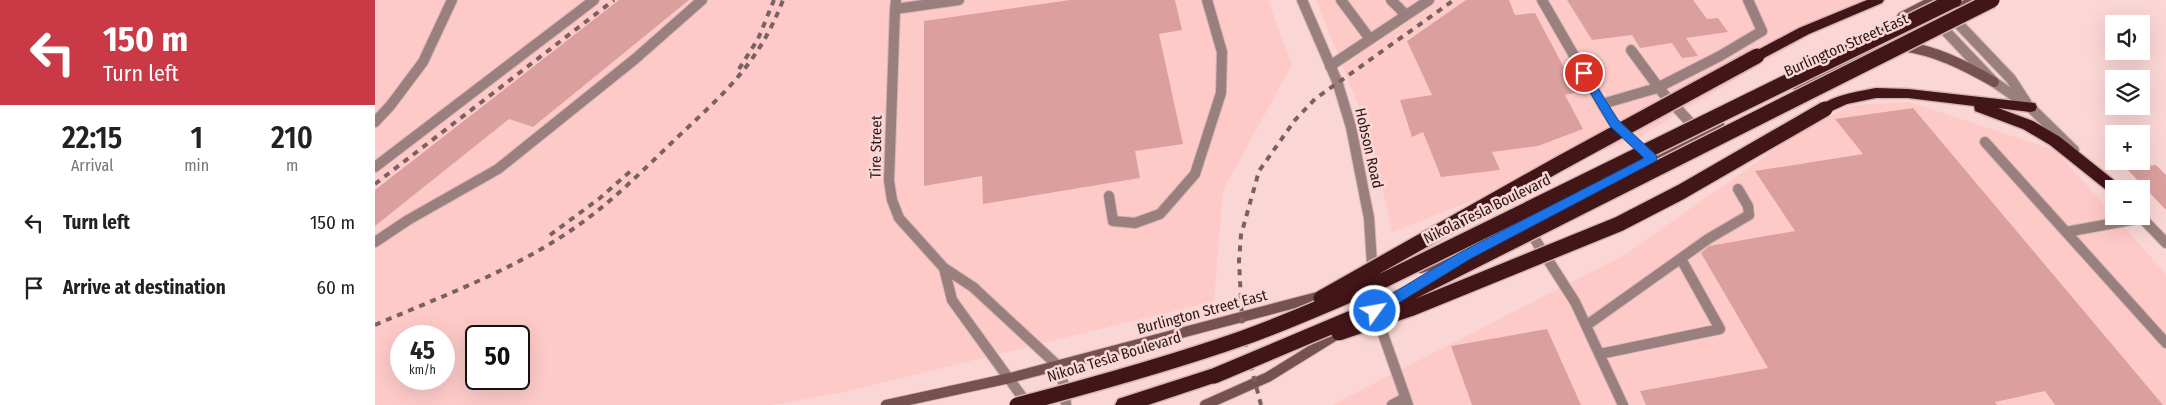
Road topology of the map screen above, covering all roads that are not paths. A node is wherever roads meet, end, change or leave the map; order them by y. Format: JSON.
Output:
{"nodes":[{"id":1,"x":453,"y":0,"type":"edge"},
{"id":2,"x":594,"y":0,"type":"edge"},
{"id":3,"x":702,"y":0,"type":"edge"},
{"id":4,"x":959,"y":0,"type":"edge"},
{"id":5,"x":1207,"y":0,"type":"edge"},
{"id":6,"x":1302,"y":0,"type":"edge"},
{"id":7,"x":1341,"y":0,"type":"edge"},
{"id":8,"x":1391,"y":0,"type":"edge"},
{"id":9,"x":1429,"y":0,"type":"edge"},
{"id":10,"x":1542,"y":0,"type":"edge"},
{"id":11,"x":1748,"y":0,"type":"edge"},
{"id":12,"x":1878,"y":0,"type":"edge"},
{"id":13,"x":1936,"y":0,"type":"edge"},
{"id":14,"x":1975,"y":0,"type":"edge"},
{"id":15,"x":1992,"y":0,"type":"edge"},
{"id":16,"x":1920,"y":3,"type":"edge"},
{"id":17,"x":896,"y":4,"type":"edge"},
{"id":18,"x":1951,"y":7,"type":"edge"},
{"id":19,"x":1406,"y":15,"type":"junction"},
{"id":20,"x":1935,"y":20,"type":"junction"},
{"id":21,"x":1370,"y":39,"type":"junction"},
{"id":22,"x":1631,"y":50,"type":"dead end"},
{"id":23,"x":1868,"y":54,"type":"junction"},
{"id":24,"x":1330,"y":66,"type":"junction"},
{"id":25,"x":1994,"y":82,"type":"junction"},
{"id":26,"x":1657,"y":88,"type":"junction"},
{"id":27,"x":1782,"y":90,"type":"junction"},
{"id":28,"x":1959,"y":99,"type":"junction"},
{"id":29,"x":1602,"y":104,"type":"junction"},
{"id":30,"x":2030,"y":107,"type":"junction"},
{"id":31,"x":375,"y":122,"type":"edge"},
{"id":32,"x":1701,"y":133,"type":"junction"},
{"id":33,"x":1985,"y":142,"type":"dead end"},
{"id":34,"x":1652,"y":158,"type":"junction"},
{"id":35,"x":375,"y":167,"type":"edge"},
{"id":36,"x":2105,"y":180,"type":"edge"},
{"id":37,"x":2105,"y":181,"type":"edge"},
{"id":38,"x":1738,"y":189,"type":"dead end"},
{"id":39,"x":1109,"y":196,"type":"dead end"},
{"id":40,"x":1525,"y":224,"type":"junction"},
{"id":41,"x":2105,"y":224,"type":"edge"},
{"id":42,"x":2149,"y":225,"type":"edge"},
{"id":43,"x":2066,"y":232,"type":"junction"},
{"id":44,"x":375,"y":242,"type":"edge"},
{"id":45,"x":2166,"y":243,"type":"edge"},
{"id":46,"x":1465,"y":255,"type":"junction"},
{"id":47,"x":1681,"y":259,"type":"junction"},
{"id":48,"x":943,"y":268,"type":"junction"},
{"id":49,"x":1372,"y":282,"type":"junction"},
{"id":50,"x":1375,"y":311,"type":"junction"},
{"id":51,"x":1587,"y":325,"type":"junction"},
{"id":52,"x":2166,"y":343,"type":"edge"},
{"id":53,"x":1600,"y":354,"type":"junction"},
{"id":54,"x":1170,"y":359,"type":"junction"},
{"id":55,"x":1057,"y":365,"type":"junction"},
{"id":56,"x":1214,"y":376,"type":"junction"},
{"id":57,"x":1010,"y":378,"type":"junction"},
{"id":58,"x":1407,"y":402,"type":"edge"},
{"id":59,"x":886,"y":405,"type":"edge"},
{"id":60,"x":1017,"y":405,"type":"edge"},
{"id":61,"x":1028,"y":405,"type":"edge"},
{"id":62,"x":1066,"y":405,"type":"edge"},
{"id":63,"x":1125,"y":405,"type":"edge"},
{"id":64,"x":1205,"y":405,"type":"edge"},
{"id":65,"x":1392,"y":405,"type":"edge"},
{"id":66,"x":1623,"y":405,"type":"edge"}],
"edges":[{"from":1,"to":31,"type":"street"},
{"from":2,"to":35,"type":"street"},
{"from":3,"to":44,"type":"street"},
{"from":4,"to":17,"type":"street"},
{"from":5,"to":39,"type":"street"},
{"from":6,"to":24,"type":"street","name":"Hobson Road"},
{"from":7,"to":21,"type":"street"},
{"from":8,"to":19,"type":"street"},
{"from":9,"to":19,"type":"street"},
{"from":10,"to":29,"type":"street"},
{"from":11,"to":26,"type":"street"},
{"from":12,"to":54,"type":"highway","bridge":true},
{"from":13,"to":16,"type":"main road","name":"Burlington Street East"},
{"from":13,"to":18,"type":"street"},
{"from":14,"to":18,"type":"main road","name":"Burlington Street East"},
{"from":15,"to":56,"type":"highway","bridge":true},
{"from":16,"to":20,"type":"street"},
{"from":16,"to":27,"type":"main road","name":"Burlington Street East"},
{"from":17,"to":48,"type":"street","name":"Tire Street"},
{"from":18,"to":20,"type":"main road","name":"Burlington Street East"},
{"from":18,"to":30,"type":"street"},
{"from":18,"to":54,"type":"highway","name":"Nikola Tesla Boulevard","bridge":true},
{"from":19,"to":21,"type":"street"},
{"from":20,"to":23,"type":"main road","name":"Burlington Street East"},
{"from":20,"to":25,"type":"street"},
{"from":21,"to":24,"type":"street"},
{"from":22,"to":26,"type":"street"},
{"from":23,"to":25,"type":"main road"},
{"from":23,"to":27,"type":"main road","name":"Burlington Street East"},
{"from":24,"to":49,"type":"street","name":"Hobson Road"},
{"from":25,"to":30,"type":"street"},
{"from":26,"to":29,"type":"street"},
{"from":26,"to":32,"type":"street"},
{"from":27,"to":32,"type":"main road","name":"Burlington Street East"},
{"from":28,"to":30,"type":"highway"},
{"from":28,"to":37,"type":"highway"},
{"from":28,"to":56,"type":"highway","bridge":true},
{"from":29,"to":34,"type":"street"},
{"from":30,"to":36,"type":"street"},
{"from":32,"to":34,"type":"main road","name":"Burlington Street East"},
{"from":33,"to":43,"type":"street"},
{"from":34,"to":40,"type":"main road","name":"Burlington Street East"},
{"from":38,"to":47,"type":"street"},
{"from":40,"to":46,"type":"main road","name":"Burlington Street East"},
{"from":40,"to":51,"type":"street"},
{"from":41,"to":43,"type":"street"},
{"from":42,"to":45,"type":"street"},
{"from":43,"to":52,"type":"street"},
{"from":46,"to":49,"type":"main road","name":"Burlington Street East"},
{"from":46,"to":50,"type":"main road","name":"Burlington Street East"},
{"from":47,"to":51,"type":"street"},
{"from":47,"to":53,"type":"street"},
{"from":48,"to":55,"type":"street","name":"Tire Street"},
{"from":48,"to":57,"type":"street","name":"Tire Street"},
{"from":49,"to":50,"type":"street","name":"Hobson Road"},
{"from":49,"to":55,"type":"main road","name":"Burlington Street East"},
{"from":50,"to":58,"type":"street","name":"Hobson Road"},
{"from":50,"to":64,"type":"main road","name":"Burlington Street East"},
{"from":51,"to":53,"type":"street"},
{"from":53,"to":66,"type":"street"},
{"from":54,"to":60,"type":"highway","name":"Nikola Tesla Boulevard","bridge":true},
{"from":55,"to":57,"type":"main road","name":"Burlington Street East"},
{"from":55,"to":62,"type":"street","name":"Tire Street"},
{"from":56,"to":63,"type":"highway"},
{"from":57,"to":59,"type":"main road","name":"Burlington Street East"},
{"from":57,"to":61,"type":"street","name":"Tire Street"},
{"from":58,"to":65,"type":"street"}]}
